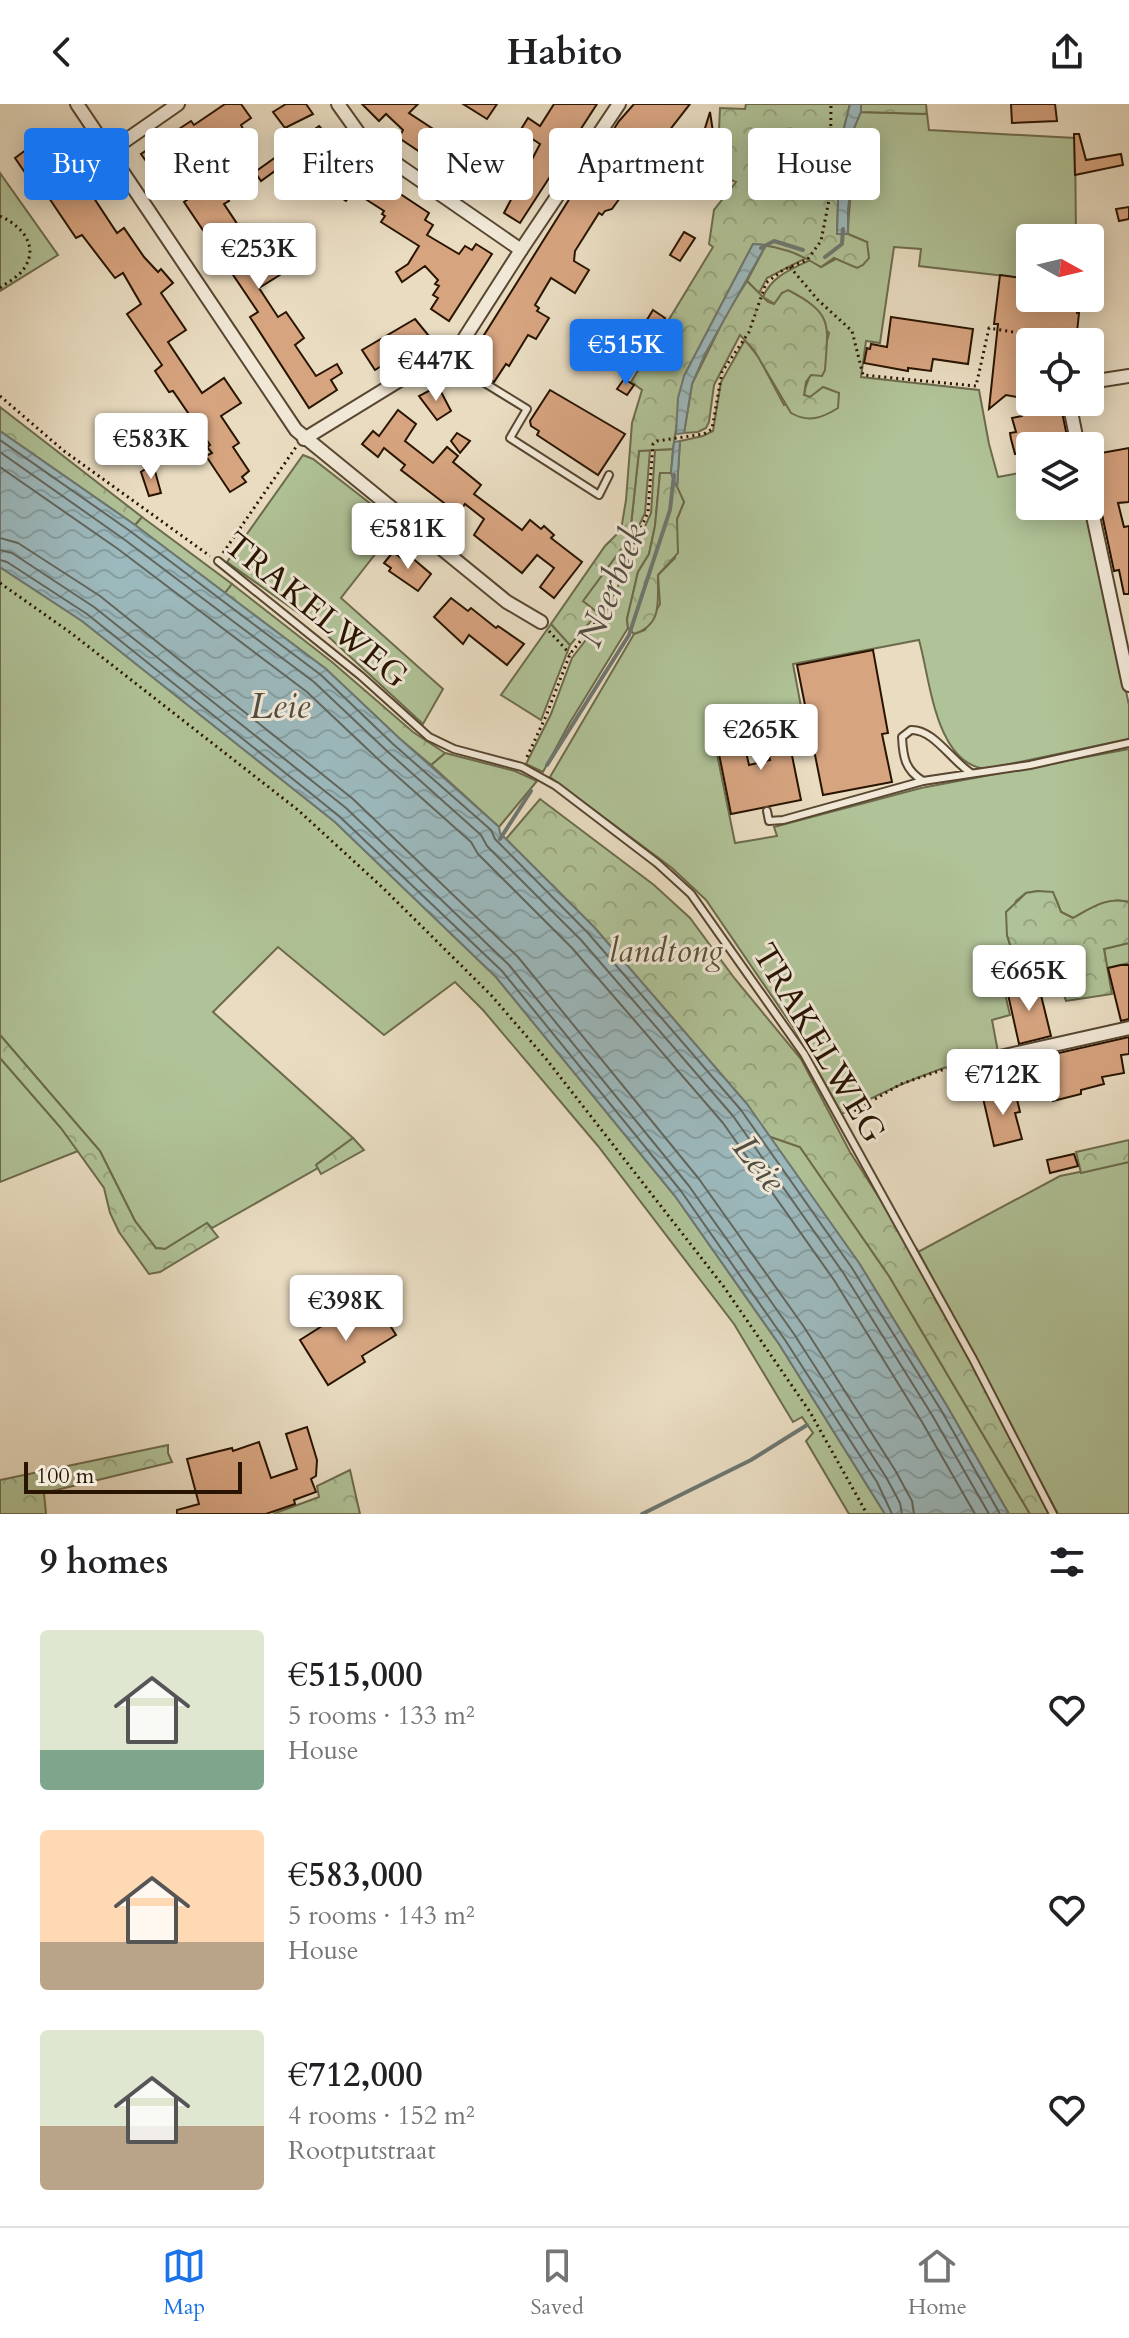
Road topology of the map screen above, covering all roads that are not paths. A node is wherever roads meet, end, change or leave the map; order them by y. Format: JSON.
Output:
{"nodes":[{"id":1,"x":77,"y":104,"type":"edge"},
{"id":2,"x":178,"y":104,"type":"edge"},
{"id":3,"x":338,"y":104,"type":"edge"},
{"id":4,"x":619,"y":104,"type":"edge"},
{"id":5,"x":93,"y":128,"type":"edge"},
{"id":6,"x":129,"y":138,"type":"edge"},
{"id":7,"x":129,"y":181,"type":"edge"},
{"id":8,"x":521,"y":250,"type":"junction"},
{"id":9,"x":441,"y":356,"type":"junction"},
{"id":10,"x":1129,"y":376,"type":"edge"},
{"id":11,"x":1104,"y":380,"type":"edge"},
{"id":12,"x":304,"y":439,"type":"junction"},
{"id":13,"x":609,"y":475,"type":"dead end"},
{"id":14,"x":1094,"y":520,"type":"edge"},
{"id":15,"x":218,"y":561,"type":"road end"},
{"id":16,"x":541,"y":622,"type":"road end"},
{"id":17,"x":1129,"y":685,"type":"edge"},
{"id":18,"x":1129,"y":743,"type":"edge"},
{"id":19,"x":971,"y":773,"type":"junction"},
{"id":20,"x":923,"y":781,"type":"junction"},
{"id":21,"x":767,"y":811,"type":"dead end"},
{"id":22,"x":1129,"y":1028,"type":"edge"},
{"id":23,"x":991,"y":1059,"type":"road end"},
{"id":24,"x":1053,"y":1514,"type":"edge"}],
"edges":[{"from":1,"to":5,"type":"street"},
{"from":2,"to":6,"type":"street"},
{"from":3,"to":8,"type":"street"},
{"from":4,"to":8,"type":"street"},
{"from":7,"to":12,"type":"street"},
{"from":8,"to":9,"type":"street"},
{"from":9,"to":12,"type":"street"},
{"from":9,"to":13,"type":"lane"},
{"from":10,"to":11,"type":"street"},
{"from":12,"to":16,"type":"street"},
{"from":14,"to":17,"type":"street"},
{"from":15,"to":24,"type":"lane","name":"TRAKELWEG"},
{"from":18,"to":19,"type":"lane"},
{"from":19,"to":20,"type":"lane"},
{"from":19,"to":20,"type":"lane"},
{"from":20,"to":21,"type":"lane"},
{"from":22,"to":23,"type":"street"}]}
